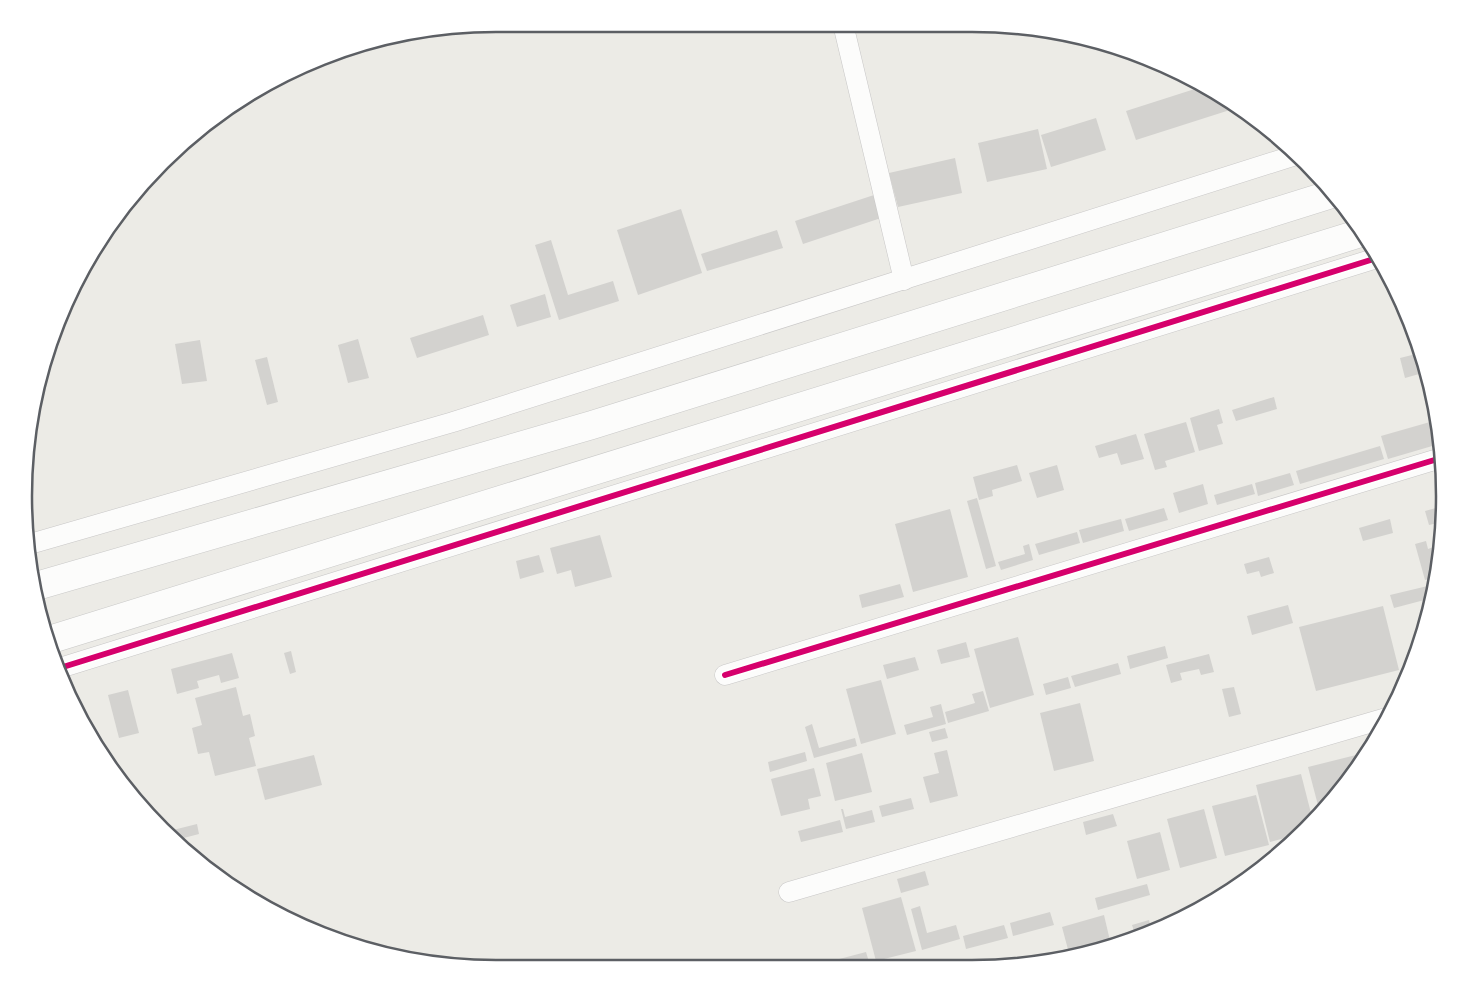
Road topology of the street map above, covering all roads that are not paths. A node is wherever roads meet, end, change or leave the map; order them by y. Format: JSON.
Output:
{"nodes":[{"id":1,"x":845,"y":32,"type":"edge"},
{"id":2,"x":1288,"y":157,"type":"edge"},
{"id":3,"x":1325,"y":196,"type":"edge"},
{"id":4,"x":1355,"y":235,"type":"edge"},
{"id":5,"x":1371,"y":260,"type":"edge"},
{"id":6,"x":904,"y":280,"type":"junction"},
{"id":7,"x":1434,"y":460,"type":"edge"},
{"id":8,"x":35,"y":543,"type":"edge"},
{"id":9,"x":41,"y":585,"type":"edge"},
{"id":10,"x":55,"y":638,"type":"edge"},
{"id":11,"x":65,"y":666,"type":"edge"},
{"id":12,"x":725,"y":675,"type":"dead end"},
{"id":13,"x":1377,"y":721,"type":"edge"},
{"id":14,"x":789,"y":892,"type":"dead end"}],
"edges":[{"from":1,"to":6,"type":"street"},
{"from":2,"to":6,"type":"street"},
{"from":3,"to":9,"type":"main road"},
{"from":4,"to":10,"type":"main road"},
{"from":5,"to":11,"type":"street"},
{"from":6,"to":8,"type":"street"},
{"from":7,"to":12,"type":"street"},
{"from":13,"to":14,"type":"street"}]}
